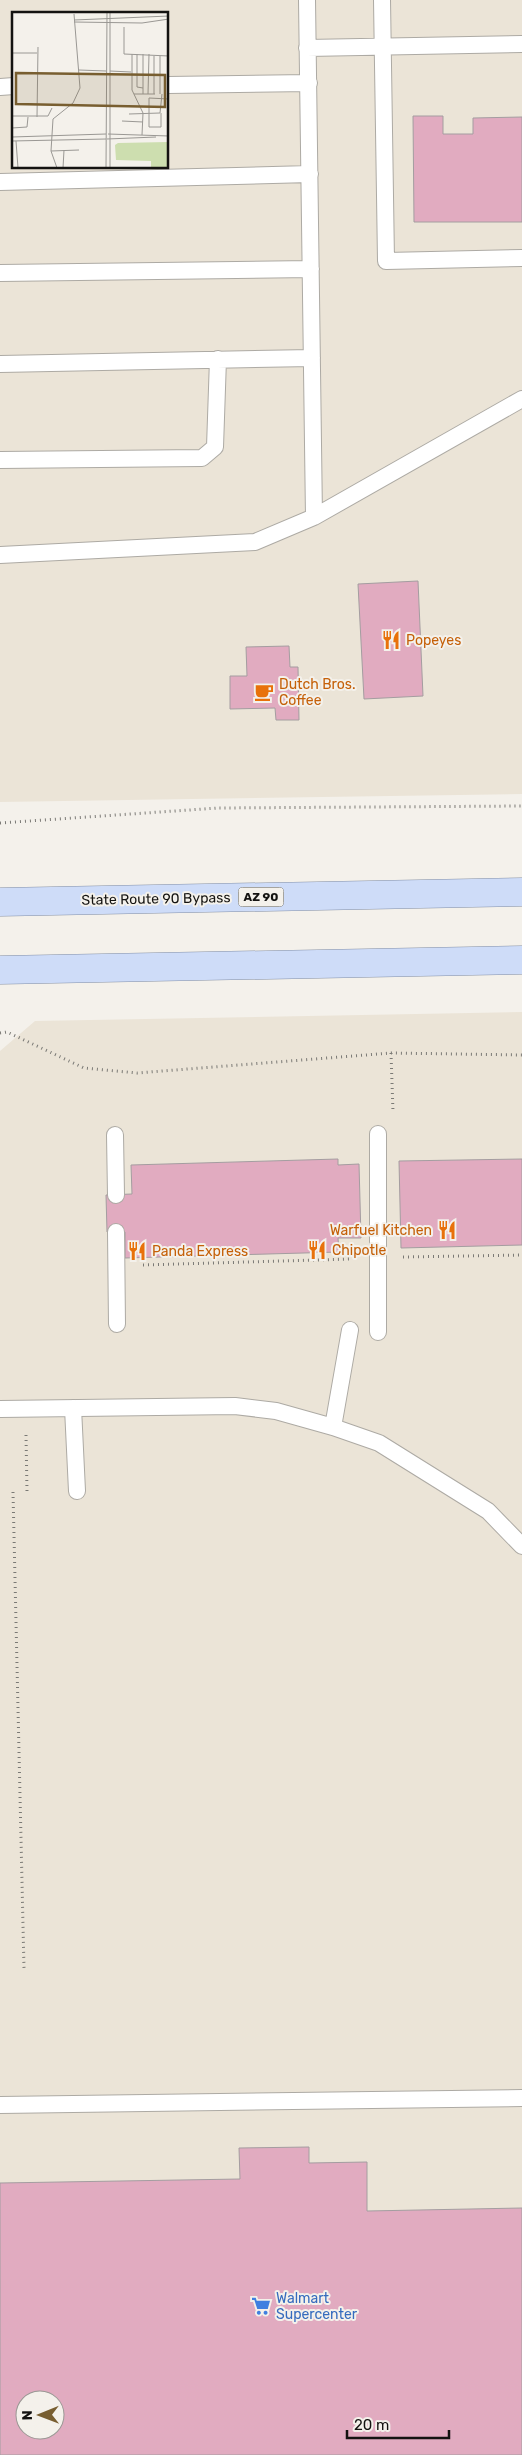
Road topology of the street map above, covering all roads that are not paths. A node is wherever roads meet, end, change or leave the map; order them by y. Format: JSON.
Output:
{"nodes":[{"id":1,"x":307,"y":0,"type":"edge"},
{"id":2,"x":382,"y":0,"type":"edge"},
{"id":3,"x":522,"y":44,"type":"edge"},
{"id":4,"x":381,"y":46,"type":"junction"},
{"id":5,"x":307,"y":48,"type":"junction"},
{"id":6,"x":308,"y":83,"type":"junction"},
{"id":7,"x":169,"y":84,"type":"edge"},
{"id":8,"x":310,"y":174,"type":"junction"},
{"id":9,"x":0,"y":182,"type":"edge"},
{"id":10,"x":522,"y":258,"type":"edge"},
{"id":11,"x":311,"y":269,"type":"junction"},
{"id":12,"x":0,"y":273,"type":"edge"},
{"id":13,"x":312,"y":358,"type":"junction"},
{"id":14,"x":218,"y":359,"type":"junction"},
{"id":15,"x":0,"y":364,"type":"edge"},
{"id":16,"x":522,"y":399,"type":"edge"},
{"id":17,"x":0,"y":460,"type":"edge"},
{"id":18,"x":314,"y":517,"type":"junction"},
{"id":19,"x":0,"y":555,"type":"edge"},
{"id":20,"x":522,"y":892,"type":"edge"},
{"id":21,"x":0,"y":902,"type":"edge"},
{"id":22,"x":522,"y":960,"type":"edge"},
{"id":23,"x":0,"y":970,"type":"edge"},
{"id":24,"x":378,"y":1134,"type":"dead end"},
{"id":25,"x":116,"y":1135,"type":"dead end"},
{"id":26,"x":116,"y":1195,"type":"dead end"},
{"id":27,"x":116,"y":1232,"type":"dead end"},
{"id":28,"x":117,"y":1324,"type":"dead end"},
{"id":29,"x":350,"y":1330,"type":"dead end"},
{"id":30,"x":378,"y":1332,"type":"dead end"},
{"id":31,"x":73,"y":1408,"type":"junction"},
{"id":32,"x":0,"y":1409,"type":"edge"},
{"id":33,"x":333,"y":1427,"type":"junction"},
{"id":34,"x":77,"y":1491,"type":"dead end"},
{"id":35,"x":522,"y":1546,"type":"edge"},
{"id":36,"x":522,"y":2098,"type":"edge"},
{"id":37,"x":0,"y":2105,"type":"edge"}],
"edges":[{"from":1,"to":5,"type":"lane"},
{"from":2,"to":4,"type":"lane"},
{"from":3,"to":4,"type":"lane"},
{"from":4,"to":5,"type":"lane"},
{"from":4,"to":10,"type":"lane"},
{"from":5,"to":6,"type":"lane"},
{"from":6,"to":7,"type":"lane"},
{"from":6,"to":8,"type":"lane"},
{"from":8,"to":9,"type":"lane"},
{"from":8,"to":11,"type":"lane"},
{"from":11,"to":12,"type":"lane"},
{"from":11,"to":13,"type":"lane"},
{"from":13,"to":14,"type":"lane"},
{"from":13,"to":18,"type":"lane"},
{"from":14,"to":15,"type":"lane"},
{"from":14,"to":17,"type":"lane"},
{"from":16,"to":18,"type":"lane"},
{"from":18,"to":19,"type":"lane"},
{"from":20,"to":21,"type":"highway","name":"State Route 90 Bypass","number":"AZ 90"},
{"from":22,"to":23,"type":"highway"},
{"from":24,"to":30,"type":"lane"},
{"from":25,"to":26,"type":"lane"},
{"from":27,"to":28,"type":"lane"},
{"from":29,"to":33,"type":"lane"},
{"from":31,"to":32,"type":"lane"},
{"from":31,"to":33,"type":"lane"},
{"from":31,"to":34,"type":"lane"},
{"from":33,"to":35,"type":"lane"},
{"from":36,"to":37,"type":"lane"}]}
